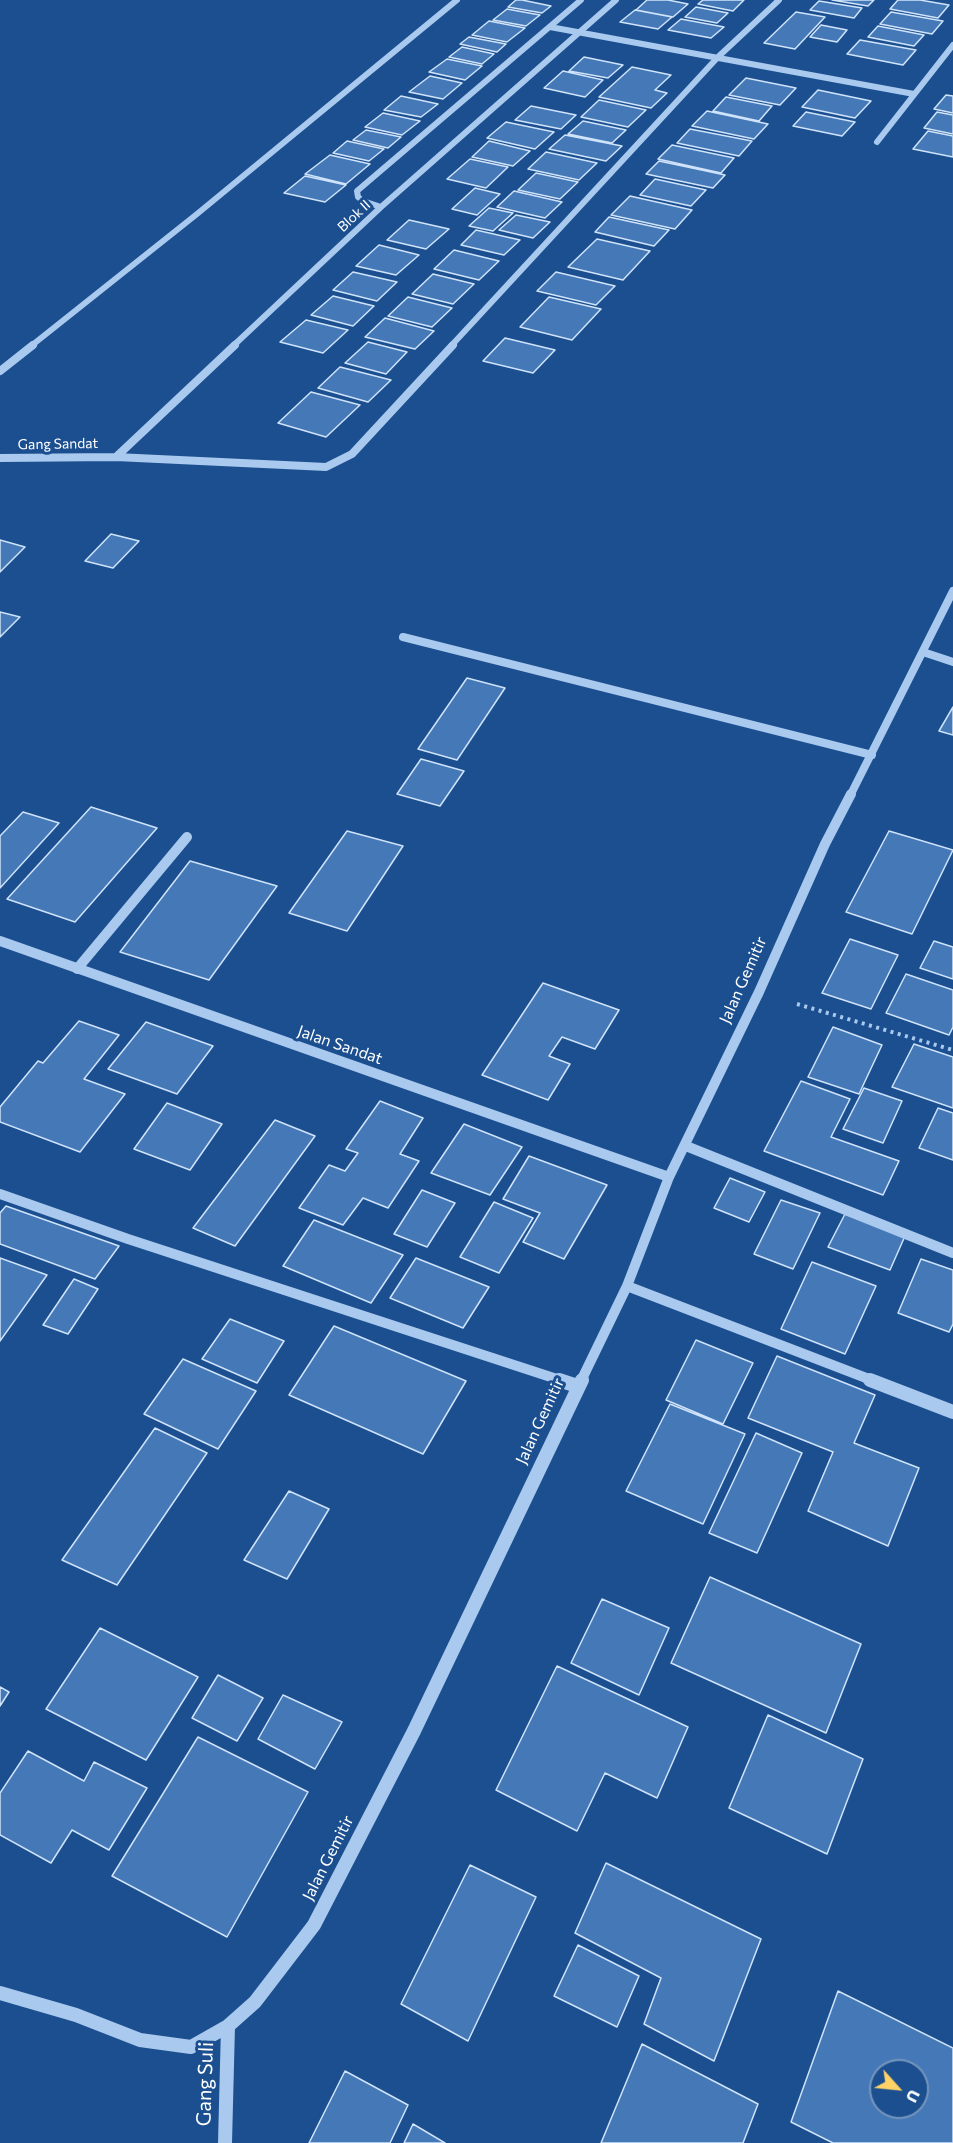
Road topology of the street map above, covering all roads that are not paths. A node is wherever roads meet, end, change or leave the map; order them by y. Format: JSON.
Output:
{"nodes":[{"id":1,"x":456,"y":0,"type":"edge"},
{"id":2,"x":581,"y":0,"type":"edge"},
{"id":3,"x":616,"y":0,"type":"edge"},
{"id":4,"x":778,"y":0,"type":"edge"},
{"id":5,"x":550,"y":27,"type":"junction"},
{"id":6,"x":579,"y":32,"type":"junction"},
{"id":7,"x":953,"y":45,"type":"edge"},
{"id":8,"x":718,"y":57,"type":"junction"},
{"id":9,"x":914,"y":93,"type":"junction"},
{"id":10,"x":877,"y":142,"type":"dead end"},
{"id":11,"x":381,"y":207,"type":"junction"},
{"id":12,"x":0,"y":371,"type":"edge"},
{"id":13,"x":116,"y":457,"type":"junction"},
{"id":14,"x":0,"y":458,"type":"edge"},
{"id":15,"x":953,"y":591,"type":"edge"},
{"id":16,"x":403,"y":637,"type":"dead end"},
{"id":17,"x":923,"y":652,"type":"junction"},
{"id":18,"x":953,"y":662,"type":"edge"},
{"id":19,"x":873,"y":755,"type":"junction"},
{"id":20,"x":188,"y":837,"type":"dead end"},
{"id":21,"x":0,"y":941,"type":"edge"},
{"id":22,"x":77,"y":969,"type":"junction"},
{"id":23,"x":686,"y":1146,"type":"junction"},
{"id":24,"x":669,"y":1177,"type":"junction"},
{"id":25,"x":0,"y":1194,"type":"edge"},
{"id":26,"x":953,"y":1253,"type":"edge"},
{"id":27,"x":627,"y":1286,"type":"junction"},
{"id":28,"x":577,"y":1386,"type":"junction"},
{"id":29,"x":953,"y":1412,"type":"edge"},
{"id":30,"x":0,"y":1993,"type":"edge"},
{"id":31,"x":228,"y":2026,"type":"junction"},
{"id":32,"x":225,"y":2143,"type":"edge"}],
"edges":[{"from":1,"to":12,"type":"street"},
{"from":2,"to":5,"type":"street"},
{"from":3,"to":6,"type":"street","name":"Blok II"},
{"from":4,"to":8,"type":"street","name":"Gang Sandat"},
{"from":5,"to":6,"type":"street"},
{"from":5,"to":11,"type":"street"},
{"from":6,"to":8,"type":"street"},
{"from":6,"to":11,"type":"street","name":"Blok II"},
{"from":7,"to":9,"type":"street"},
{"from":8,"to":9,"type":"street"},
{"from":8,"to":13,"type":"street","name":"Gang Sandat"},
{"from":9,"to":10,"type":"street"},
{"from":11,"to":13,"type":"street","name":"Blok II"},
{"from":13,"to":14,"type":"street","name":"Gang Sandat"},
{"from":15,"to":17,"type":"street","name":"Jalan Gemitir"},
{"from":16,"to":19,"type":"street"},
{"from":17,"to":18,"type":"street"},
{"from":17,"to":19,"type":"street","name":"Jalan Gemitir"},
{"from":19,"to":23,"type":"street","name":"Jalan Gemitir"},
{"from":20,"to":22,"type":"street"},
{"from":21,"to":22,"type":"street","name":"Jalan Sandat"},
{"from":22,"to":24,"type":"street","name":"Jalan Sandat"},
{"from":23,"to":24,"type":"street","name":"Jalan Gemitir"},
{"from":23,"to":26,"type":"street"},
{"from":24,"to":27,"type":"street","name":"Jalan Gemitir"},
{"from":25,"to":28,"type":"street"},
{"from":27,"to":28,"type":"street","name":"Jalan Gemitir"},
{"from":27,"to":29,"type":"street"},
{"from":28,"to":31,"type":"street","name":"Jalan Gemitir"},
{"from":30,"to":31,"type":"street","name":"Jalan Gemitir"},
{"from":31,"to":32,"type":"street","name":"Gang Suli"}]}
